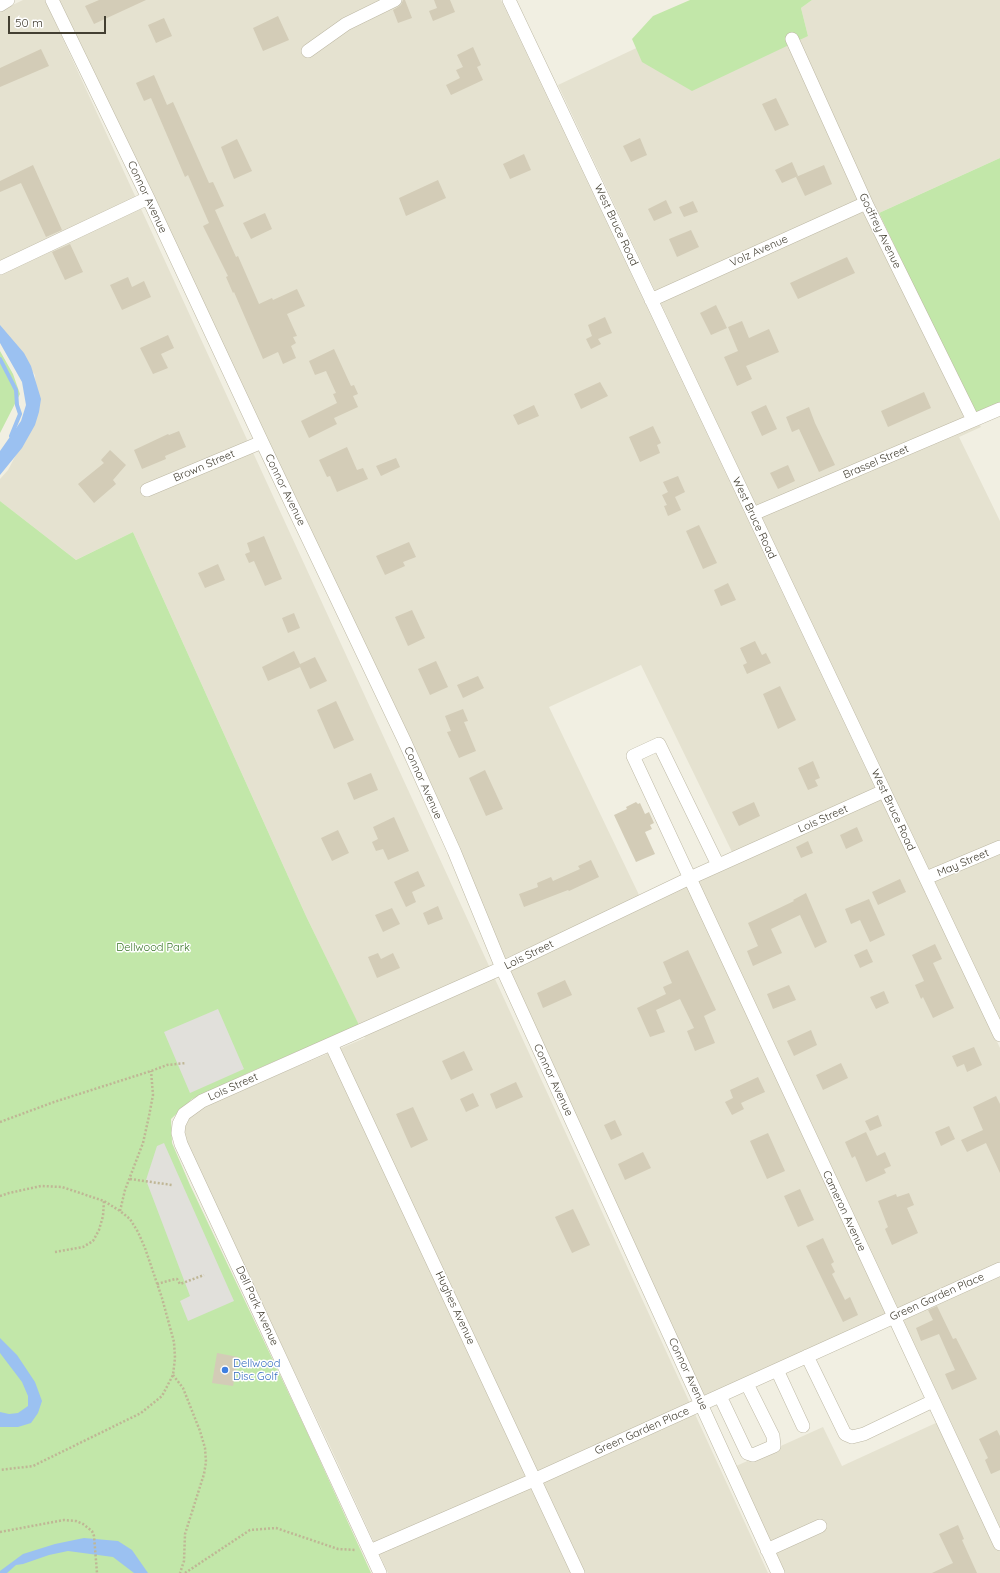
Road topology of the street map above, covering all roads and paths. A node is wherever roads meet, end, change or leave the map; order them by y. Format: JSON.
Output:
{"nodes":[{"id":1,"x":8,"y":0,"type":"edge"},
{"id":2,"x":52,"y":0,"type":"edge"},
{"id":3,"x":395,"y":0,"type":"edge"},
{"id":4,"x":509,"y":0,"type":"edge"},
{"id":5,"x":0,"y":4,"type":"edge"},
{"id":6,"x":792,"y":38,"type":"dead end"},
{"id":7,"x":308,"y":51,"type":"dead end"},
{"id":8,"x":148,"y":198,"type":"junction"},
{"id":9,"x":866,"y":203,"type":"junction"},
{"id":10,"x":0,"y":268,"type":"edge"},
{"id":11,"x":651,"y":300,"type":"junction"},
{"id":12,"x":1000,"y":409,"type":"edge"},
{"id":13,"x":973,"y":420,"type":"junction"},
{"id":14,"x":262,"y":442,"type":"junction"},
{"id":15,"x":147,"y":490,"type":"dead end"},
{"id":16,"x":753,"y":514,"type":"junction"},
{"id":17,"x":884,"y":791,"type":"junction"},
{"id":18,"x":1000,"y":847,"type":"edge"},
{"id":19,"x":718,"y":865,"type":"junction"},
{"id":20,"x":690,"y":878,"type":"junction"},
{"id":21,"x":926,"y":878,"type":"junction"},
{"id":22,"x":502,"y":968,"type":"junction"},
{"id":23,"x":1000,"y":1035,"type":"edge"},
{"id":24,"x":331,"y":1044,"type":"junction"},
{"id":25,"x":186,"y":1063,"type":"dead end"},
{"id":26,"x":150,"y":1071,"type":"junction"},
{"id":27,"x":0,"y":1122,"type":"edge"},
{"id":28,"x":179,"y":1124,"type":"joint"},
{"id":29,"x":130,"y":1179,"type":"junction"},
{"id":30,"x":172,"y":1185,"type":"dead end"},
{"id":31,"x":0,"y":1196,"type":"edge"},
{"id":32,"x":104,"y":1201,"type":"junction"},
{"id":33,"x":120,"y":1211,"type":"junction"},
{"id":34,"x":55,"y":1252,"type":"dead end"},
{"id":35,"x":1000,"y":1269,"type":"edge"},
{"id":36,"x":204,"y":1275,"type":"dead end"},
{"id":37,"x":157,"y":1284,"type":"junction"},
{"id":38,"x":893,"y":1317,"type":"junction"},
{"id":39,"x":807,"y":1356,"type":"junction"},
{"id":40,"x":777,"y":1370,"type":"junction"},
{"id":41,"x":173,"y":1375,"type":"junction"},
{"id":42,"x":747,"y":1384,"type":"junction"},
{"id":43,"x":720,"y":1396,"type":"junction"},
{"id":44,"x":933,"y":1401,"type":"junction"},
{"id":45,"x":701,"y":1404,"type":"junction"},
{"id":46,"x":803,"y":1426,"type":"dead end"},
{"id":47,"x":0,"y":1470,"type":"edge"},
{"id":48,"x":536,"y":1479,"type":"junction"},
{"id":49,"x":820,"y":1526,"type":"dead end"},
{"id":50,"x":0,"y":1532,"type":"edge"},
{"id":51,"x":1000,"y":1544,"type":"edge"},
{"id":52,"x":767,"y":1550,"type":"junction"},
{"id":53,"x":370,"y":1551,"type":"junction"},
{"id":54,"x":97,"y":1573,"type":"edge"},
{"id":55,"x":180,"y":1573,"type":"edge"},
{"id":56,"x":185,"y":1573,"type":"edge"},
{"id":57,"x":380,"y":1573,"type":"edge"},
{"id":58,"x":578,"y":1573,"type":"edge"},
{"id":59,"x":778,"y":1573,"type":"edge"}],
"edges":[{"from":1,"to":5,"type":"street"},
{"from":2,"to":8,"type":"street","name":"Connor Avenue"},
{"from":3,"to":7,"type":"street"},
{"from":4,"to":11,"type":"street","name":"West Bruce Road"},
{"from":6,"to":9,"type":"street","name":"Godfrey Avenue"},
{"from":8,"to":10,"type":"street"},
{"from":8,"to":14,"type":"street","name":"Connor Avenue"},
{"from":9,"to":11,"type":"street","name":"Volz Avenue"},
{"from":9,"to":13,"type":"street","name":"Godfrey Avenue"},
{"from":11,"to":16,"type":"street","name":"West Bruce Road"},
{"from":12,"to":13,"type":"street","name":"Brassel Street"},
{"from":13,"to":16,"type":"street","name":"Brassel Street"},
{"from":14,"to":15,"type":"street","name":"Brown Street"},
{"from":14,"to":22,"type":"street","name":"Connor Avenue"},
{"from":16,"to":17,"type":"street","name":"West Bruce Road"},
{"from":17,"to":19,"type":"street","name":"Lois Street"},
{"from":17,"to":21,"type":"street","name":"West Bruce Road"},
{"from":18,"to":21,"type":"street","name":"May Street"},
{"from":19,"to":20,"type":"street","name":"Lois Street"},
{"from":19,"to":20,"type":"street","name":"Cameron Avenue"},
{"from":20,"to":22,"type":"street","name":"Lois Street"},
{"from":20,"to":38,"type":"street","name":"Cameron Avenue"},
{"from":21,"to":23,"type":"street","name":"West Bruce Road"},
{"from":22,"to":24,"type":"street","name":"Lois Street"},
{"from":22,"to":45,"type":"street","name":"Connor Avenue"},
{"from":24,"to":28,"type":"street","name":"Lois Street"},
{"from":24,"to":48,"type":"street","name":"Hughes Avenue"},
{"from":25,"to":26,"type":"path"},
{"from":26,"to":27,"type":"path"},
{"from":26,"to":29,"type":"path"},
{"from":28,"to":53,"type":"street","name":"Dell Park Avenue"},
{"from":29,"to":30,"type":"path"},
{"from":29,"to":33,"type":"path"},
{"from":31,"to":32,"type":"path"},
{"from":32,"to":33,"type":"path"},
{"from":32,"to":34,"type":"path"},
{"from":33,"to":37,"type":"path"},
{"from":35,"to":38,"type":"street","name":"Green Garden Place"},
{"from":36,"to":37,"type":"path"},
{"from":37,"to":41,"type":"path"},
{"from":38,"to":39,"type":"street","name":"Green Garden Place"},
{"from":38,"to":44,"type":"street","name":"Cameron Avenue"},
{"from":39,"to":40,"type":"street","name":"Green Garden Place"},
{"from":39,"to":44,"type":"street"},
{"from":40,"to":42,"type":"street","name":"Green Garden Place"},
{"from":40,"to":46,"type":"street"},
{"from":41,"to":47,"type":"path"},
{"from":41,"to":55,"type":"path"},
{"from":42,"to":43,"type":"street","name":"Green Garden Place"},
{"from":42,"to":43,"type":"street"},
{"from":43,"to":45,"type":"street","name":"Green Garden Place"},
{"from":44,"to":51,"type":"street","name":"Cameron Avenue"},
{"from":45,"to":48,"type":"street","name":"Green Garden Place"},
{"from":45,"to":52,"type":"street","name":"Connor Avenue"},
{"from":48,"to":53,"type":"street","name":"Green Garden Place"},
{"from":48,"to":58,"type":"street","name":"Hughes Avenue"},
{"from":49,"to":52,"type":"street"},
{"from":50,"to":54,"type":"path"},
{"from":52,"to":59,"type":"street","name":"Connor Avenue"},
{"from":53,"to":56,"type":"path"},
{"from":53,"to":57,"type":"street","name":"Dell Park Avenue"}]}
